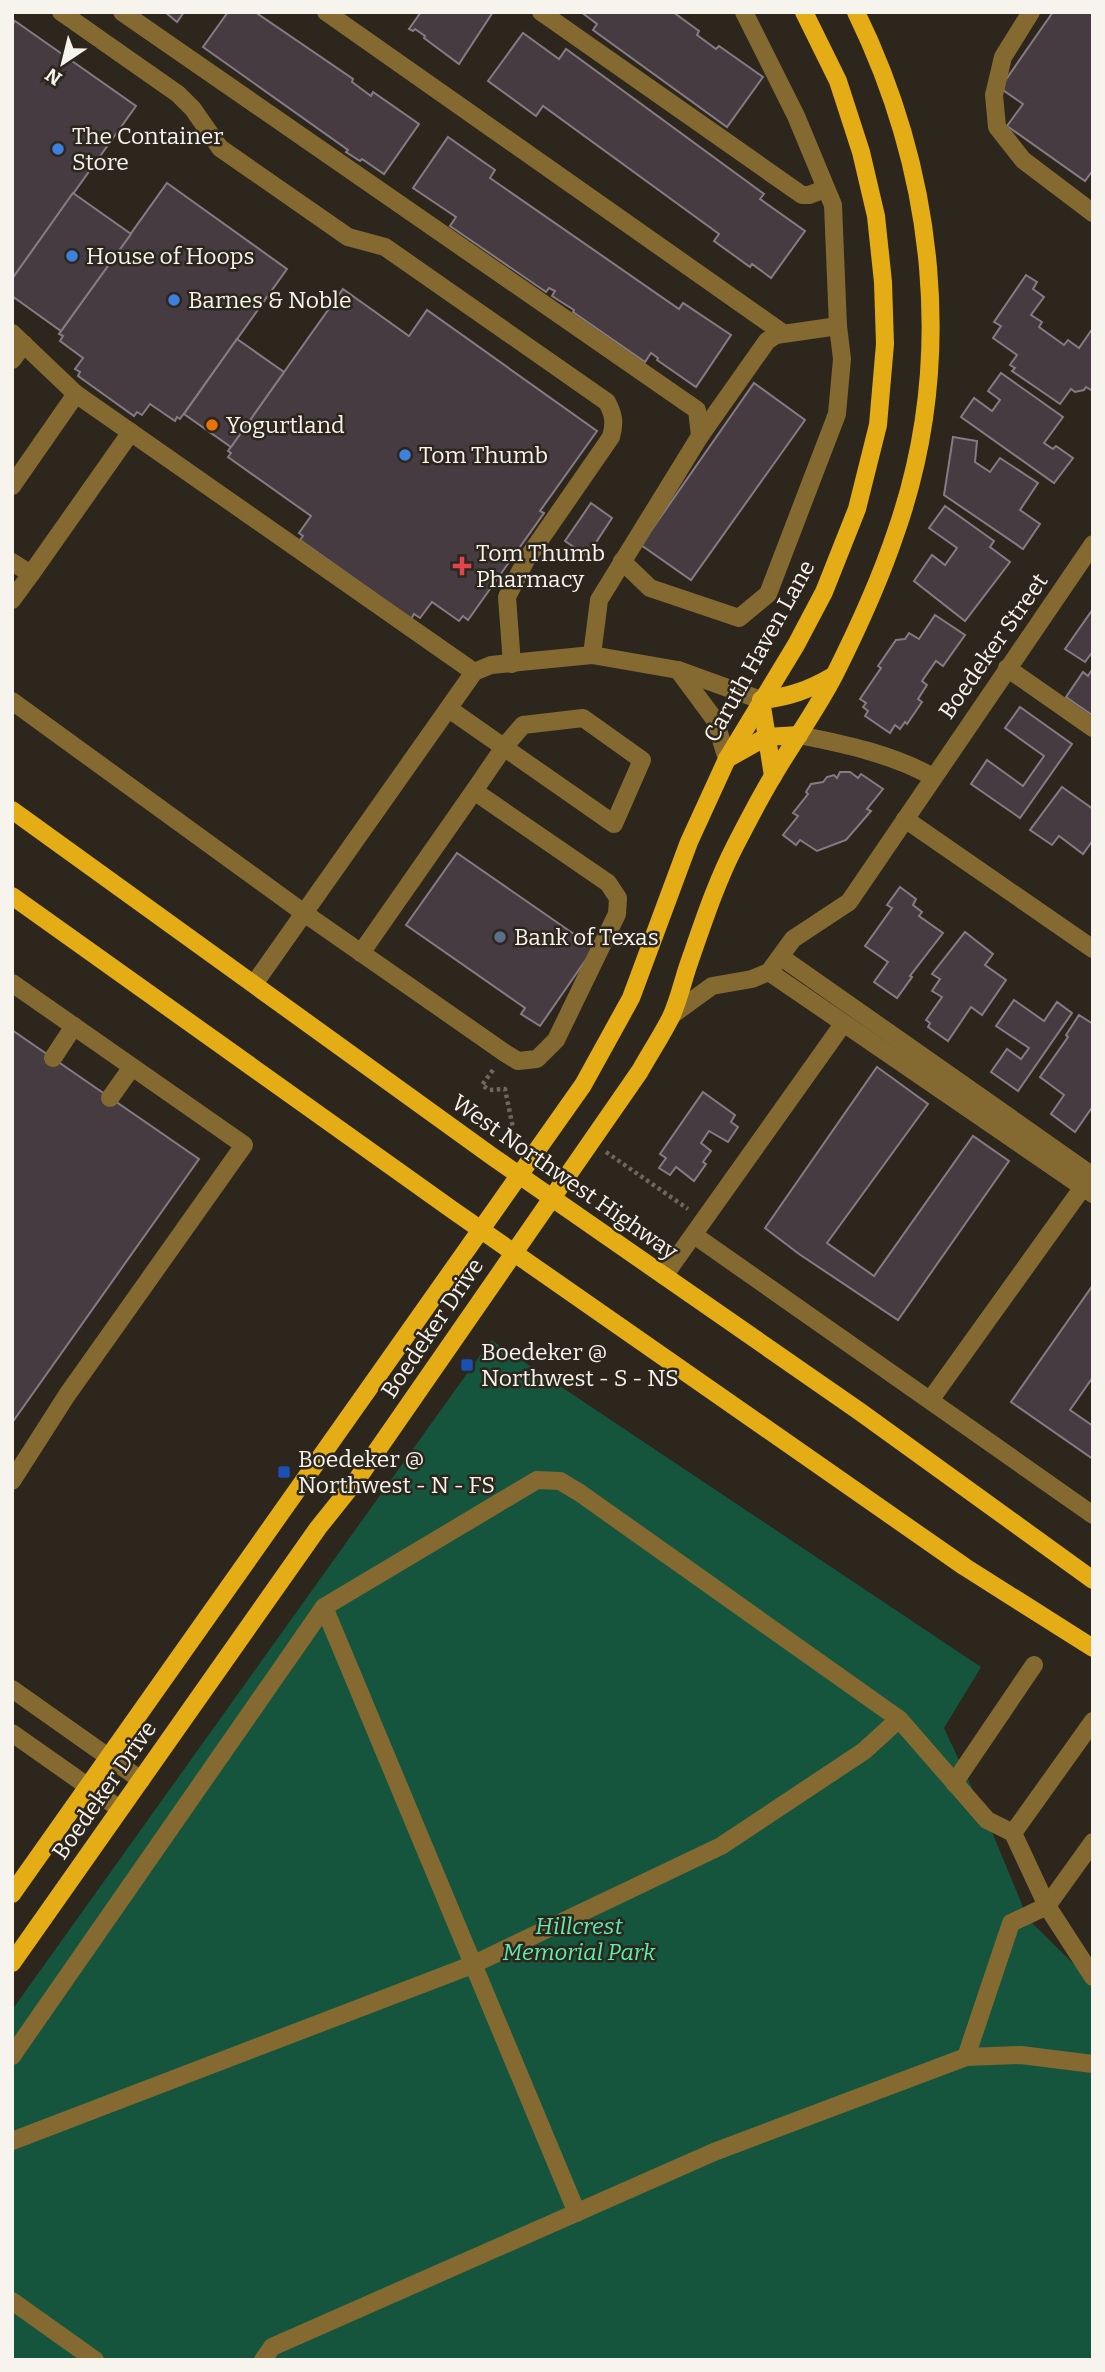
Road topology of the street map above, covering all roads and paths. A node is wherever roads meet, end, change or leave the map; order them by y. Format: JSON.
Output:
{"nodes":[{"id":1,"x":61,"y":12,"type":"edge"},
{"id":2,"x":122,"y":12,"type":"edge"},
{"id":3,"x":326,"y":12,"type":"edge"},
{"id":4,"x":541,"y":12,"type":"edge"},
{"id":5,"x":744,"y":12,"type":"edge"},
{"id":6,"x":804,"y":12,"type":"edge"},
{"id":7,"x":856,"y":12,"type":"edge"},
{"id":8,"x":1031,"y":12,"type":"edge"},
{"id":9,"x":825,"y":189,"type":"junction"},
{"id":10,"x":1093,"y":213,"type":"edge"},
{"id":11,"x":838,"y":326,"type":"junction"},
{"id":12,"x":783,"y":333,"type":"junction"},
{"id":13,"x":18,"y":338,"type":"edge"},
{"id":14,"x":12,"y":360,"type":"edge"},
{"id":15,"x":76,"y":394,"type":"junction"},
{"id":16,"x":131,"y":432,"type":"junction"},
{"id":17,"x":699,"y":436,"type":"junction"},
{"id":18,"x":12,"y":486,"type":"edge"},
{"id":19,"x":1093,"y":544,"type":"edge"},
{"id":20,"x":622,"y":561,"type":"junction"},
{"id":21,"x":12,"y":562,"type":"edge"},
{"id":22,"x":31,"y":573,"type":"junction"},
{"id":23,"x":12,"y":600,"type":"edge"},
{"id":24,"x":592,"y":655,"type":"junction"},
{"id":25,"x":512,"y":664,"type":"junction"},
{"id":26,"x":1007,"y":668,"type":"junction"},
{"id":27,"x":678,"y":670,"type":"junction"},
{"id":28,"x":474,"y":672,"type":"junction"},
{"id":29,"x":834,"y":676,"type":"junction"},
{"id":30,"x":761,"y":700,"type":"junction"},
{"id":31,"x":12,"y":701,"type":"edge"},
{"id":32,"x":449,"y":709,"type":"junction"},
{"id":33,"x":1093,"y":728,"type":"edge"},
{"id":34,"x":799,"y":736,"type":"junction"},
{"id":35,"x":766,"y":737,"type":"junction"},
{"id":36,"x":503,"y":747,"type":"junction"},
{"id":37,"x":727,"y":759,"type":"junction"},
{"id":38,"x":773,"y":776,"type":"junction"},
{"id":39,"x":933,"y":777,"type":"junction"},
{"id":40,"x":474,"y":790,"type":"junction"},
{"id":41,"x":12,"y":810,"type":"edge"},
{"id":42,"x":905,"y":819,"type":"junction"},
{"id":43,"x":12,"y":896,"type":"edge"},
{"id":44,"x":304,"y":913,"type":"junction"},
{"id":45,"x":1093,"y":949,"type":"edge"},
{"id":46,"x":361,"y":953,"type":"junction"},
{"id":47,"x":781,"y":957,"type":"junction"},
{"id":48,"x":769,"y":971,"type":"junction"},
{"id":49,"x":254,"y":984,"type":"junction"},
{"id":50,"x":13,"y":985,"type":"edge"},
{"id":51,"x":672,"y":1015,"type":"junction"},
{"id":52,"x":844,"y":1024,"type":"junction"},
{"id":53,"x":74,"y":1026,"type":"junction"},
{"id":54,"x":505,"y":1053,"type":"junction"},
{"id":55,"x":53,"y":1058,"type":"dead end"},
{"id":56,"x":132,"y":1067,"type":"junction"},
{"id":57,"x":110,"y":1098,"type":"dead end"},
{"id":58,"x":513,"y":1128,"type":"dead end"},
{"id":59,"x":606,"y":1152,"type":"dead end"},
{"id":60,"x":520,"y":1176,"type":"junction"},
{"id":61,"x":1089,"y":1186,"type":"edge"},
{"id":62,"x":551,"y":1199,"type":"junction"},
{"id":63,"x":689,"y":1209,"type":"dead end"},
{"id":64,"x":481,"y":1229,"type":"junction"},
{"id":65,"x":694,"y":1235,"type":"junction"},
{"id":66,"x":514,"y":1252,"type":"junction"},
{"id":67,"x":664,"y":1276,"type":"junction"},
{"id":68,"x":931,"y":1399,"type":"junction"},
{"id":69,"x":12,"y":1481,"type":"edge"},
{"id":70,"x":1093,"y":1515,"type":"edge"},
{"id":71,"x":1093,"y":1580,"type":"edge"},
{"id":72,"x":324,"y":1607,"type":"junction"},
{"id":73,"x":1093,"y":1648,"type":"edge"},
{"id":74,"x":1034,"y":1665,"type":"dead end"},
{"id":75,"x":12,"y":1689,"type":"edge"},
{"id":76,"x":899,"y":1719,"type":"junction"},
{"id":77,"x":1093,"y":1721,"type":"edge"},
{"id":78,"x":12,"y":1733,"type":"edge"},
{"id":79,"x":108,"y":1757,"type":"junction"},
{"id":80,"x":141,"y":1780,"type":"junction"},
{"id":81,"x":954,"y":1783,"type":"junction"},
{"id":82,"x":88,"y":1786,"type":"junction"},
{"id":83,"x":120,"y":1809,"type":"junction"},
{"id":84,"x":1013,"y":1833,"type":"junction"},
{"id":85,"x":1093,"y":1842,"type":"edge"},
{"id":86,"x":12,"y":1894,"type":"edge"},
{"id":87,"x":1047,"y":1906,"type":"junction"},
{"id":88,"x":12,"y":1963,"type":"edge"},
{"id":89,"x":472,"y":1965,"type":"junction"},
{"id":90,"x":1093,"y":1977,"type":"edge"},
{"id":91,"x":12,"y":2056,"type":"edge"},
{"id":92,"x":966,"y":2057,"type":"junction"},
{"id":93,"x":1093,"y":2064,"type":"edge"},
{"id":94,"x":12,"y":2141,"type":"edge"},
{"id":95,"x":577,"y":2213,"type":"junction"},
{"id":96,"x":12,"y":2301,"type":"edge"},
{"id":97,"x":94,"y":2360,"type":"edge"},
{"id":98,"x":262,"y":2360,"type":"edge"}],
"edges":[{"from":1,"to":25,"type":"street"},
{"from":2,"to":17,"type":"street"},
{"from":3,"to":12,"type":"street"},
{"from":4,"to":9,"type":"street"},
{"from":5,"to":9,"type":"street"},
{"from":6,"to":30,"type":"main road","name":"Caruth Haven Lane"},
{"from":7,"to":29,"type":"main road"},
{"from":8,"to":10,"type":"street"},
{"from":9,"to":11,"type":"street"},
{"from":11,"to":12,"type":"street"},
{"from":11,"to":20,"type":"street"},
{"from":12,"to":17,"type":"street"},
{"from":13,"to":14,"type":"street"},
{"from":13,"to":15,"type":"street"},
{"from":15,"to":16,"type":"street"},
{"from":15,"to":18,"type":"street"},
{"from":16,"to":22,"type":"street"},
{"from":16,"to":28,"type":"street"},
{"from":17,"to":20,"type":"street"},
{"from":19,"to":26,"type":"street","name":"Boedeker Street"},
{"from":20,"to":24,"type":"street"},
{"from":21,"to":22,"type":"street"},
{"from":22,"to":23,"type":"street"},
{"from":24,"to":25,"type":"street"},
{"from":24,"to":27,"type":"street"},
{"from":25,"to":28,"type":"street"},
{"from":26,"to":33,"type":"street"},
{"from":26,"to":39,"type":"street","name":"Boedeker Street"},
{"from":27,"to":30,"type":"street"},
{"from":27,"to":37,"type":"street"},
{"from":28,"to":32,"type":"street"},
{"from":29,"to":30,"type":"main road"},
{"from":29,"to":34,"type":"main road"},
{"from":30,"to":35,"type":"main road"},
{"from":30,"to":37,"type":"main road","name":"Caruth Haven Lane"},
{"from":31,"to":44,"type":"street"},
{"from":32,"to":36,"type":"street"},
{"from":32,"to":44,"type":"street"},
{"from":34,"to":35,"type":"main road"},
{"from":34,"to":38,"type":"main road"},
{"from":34,"to":39,"type":"street"},
{"from":35,"to":37,"type":"main road"},
{"from":35,"to":38,"type":"main road"},
{"from":36,"to":36,"type":"street"},
{"from":36,"to":40,"type":"street"},
{"from":37,"to":60,"type":"main road","name":"Caruth Haven Lane"},
{"from":38,"to":51,"type":"main road"},
{"from":39,"to":42,"type":"street"},
{"from":40,"to":46,"type":"street"},
{"from":40,"to":54,"type":"street"},
{"from":41,"to":49,"type":"main road","name":"West Northwest Highway"},
{"from":42,"to":45,"type":"street"},
{"from":42,"to":47,"type":"street"},
{"from":43,"to":64,"type":"main road"},
{"from":44,"to":46,"type":"street"},
{"from":44,"to":49,"type":"street"},
{"from":46,"to":54,"type":"street"},
{"from":47,"to":48,"type":"street"},
{"from":47,"to":61,"type":"street"},
{"from":48,"to":51,"type":"street","name":"Boedeker Drive"},
{"from":48,"to":52,"type":"street"},
{"from":49,"to":60,"type":"main road","name":"West Northwest Highway"},
{"from":50,"to":53,"type":"street"},
{"from":51,"to":62,"type":"main road","name":"Boedeker Drive"},
{"from":52,"to":61,"type":"street"},
{"from":52,"to":65,"type":"street"},
{"from":53,"to":55,"type":"street"},
{"from":53,"to":56,"type":"street"},
{"from":54,"to":58,"type":"path"},
{"from":56,"to":57,"type":"street"},
{"from":56,"to":69,"type":"street"},
{"from":59,"to":63,"type":"path"},
{"from":60,"to":62,"type":"main road","name":"West Northwest Highway"},
{"from":60,"to":64,"type":"main road","name":"Caruth Haven Lane"},
{"from":61,"to":68,"type":"street"},
{"from":62,"to":66,"type":"main road","name":"Boedeker Drive"},
{"from":62,"to":67,"type":"main road","name":"West Northwest Highway"},
{"from":64,"to":66,"type":"main road"},
{"from":64,"to":79,"type":"main road","name":"Boedeker Drive"},
{"from":65,"to":67,"type":"street"},
{"from":65,"to":68,"type":"street"},
{"from":66,"to":73,"type":"main road"},
{"from":66,"to":80,"type":"main road","name":"Boedeker Drive"},
{"from":67,"to":71,"type":"main road","name":"West Northwest Highway"},
{"from":68,"to":70,"type":"street"},
{"from":72,"to":76,"type":"street"},
{"from":72,"to":89,"type":"street"},
{"from":72,"to":91,"type":"street"},
{"from":74,"to":81,"type":"street"},
{"from":75,"to":79,"type":"street"},
{"from":76,"to":81,"type":"street"},
{"from":76,"to":89,"type":"street"},
{"from":77,"to":84,"type":"street"},
{"from":78,"to":82,"type":"street"},
{"from":79,"to":80,"type":"street"},
{"from":79,"to":82,"type":"main road","name":"Boedeker Drive"},
{"from":80,"to":83,"type":"main road","name":"Boedeker Drive"},
{"from":81,"to":84,"type":"street"},
{"from":82,"to":83,"type":"street"},
{"from":82,"to":86,"type":"main road","name":"Boedeker Drive"},
{"from":83,"to":88,"type":"main road","name":"Boedeker Drive"},
{"from":84,"to":87,"type":"street"},
{"from":85,"to":87,"type":"street"},
{"from":87,"to":90,"type":"street"},
{"from":87,"to":92,"type":"street"},
{"from":89,"to":94,"type":"street"},
{"from":89,"to":95,"type":"street"},
{"from":92,"to":93,"type":"street"},
{"from":92,"to":95,"type":"street"},
{"from":95,"to":98,"type":"street"},
{"from":96,"to":97,"type":"street"}]}
